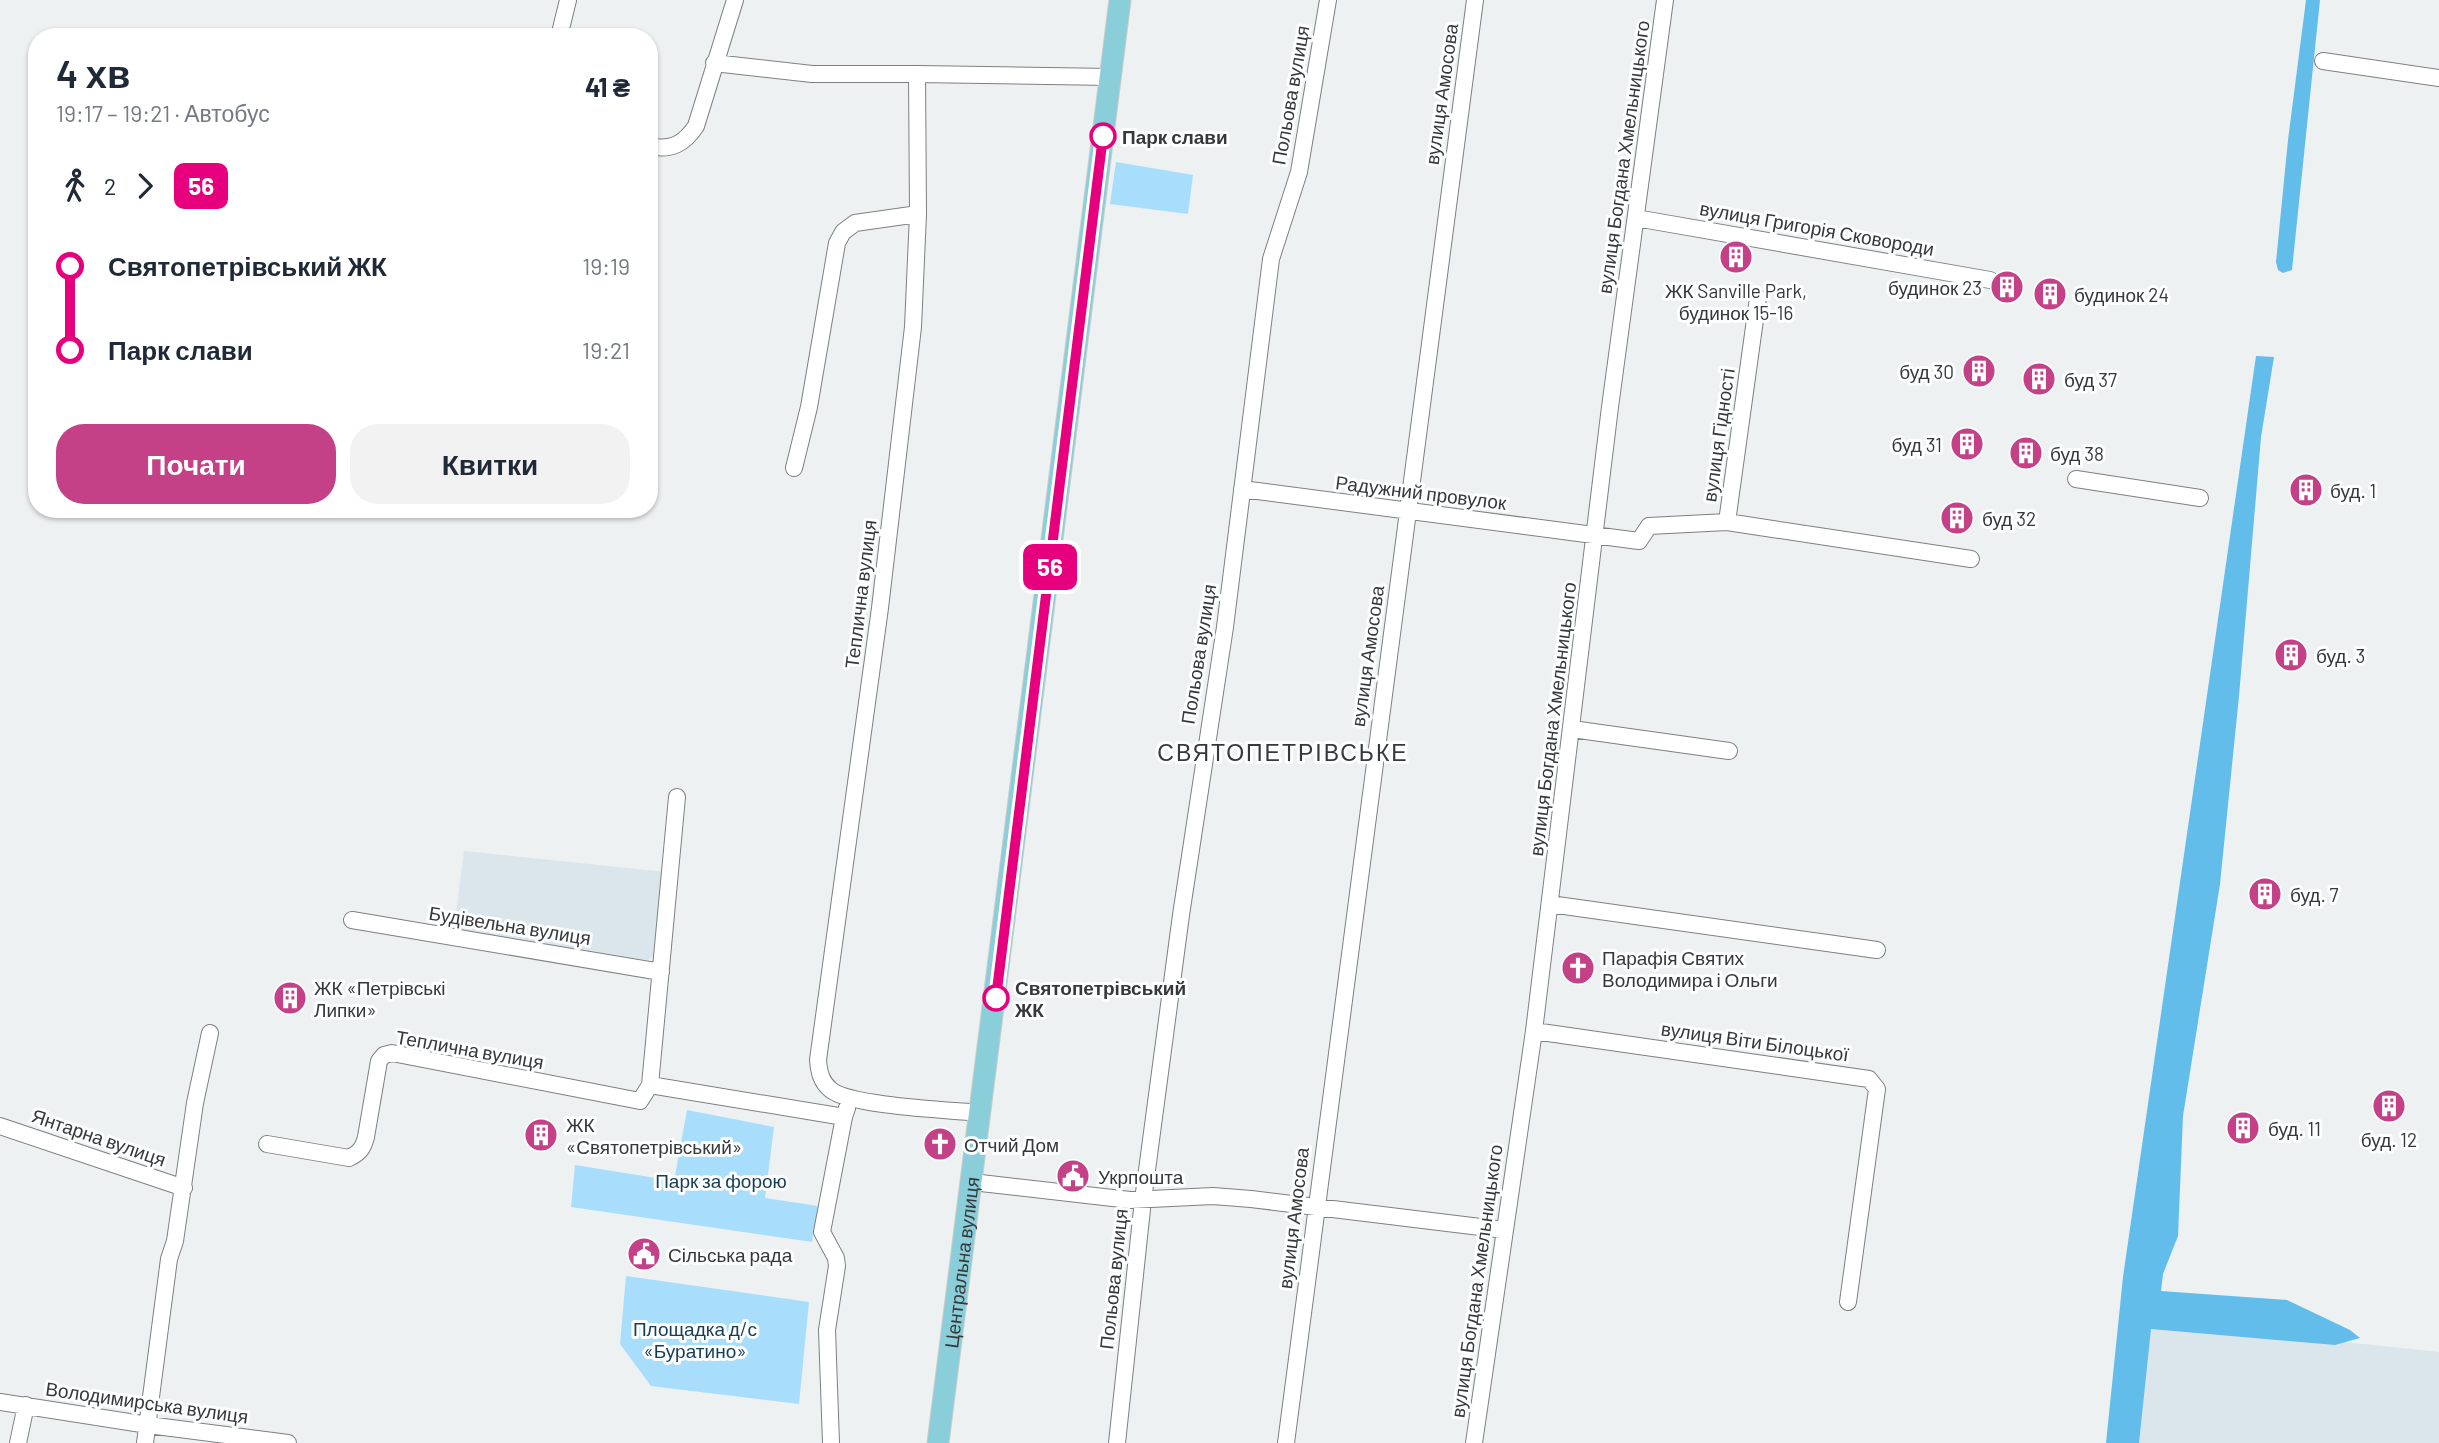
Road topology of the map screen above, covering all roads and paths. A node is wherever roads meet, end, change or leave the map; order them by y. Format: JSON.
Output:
{"nodes":[{"id":1,"x":568,"y":0,"type":"edge"},
{"id":2,"x":735,"y":0,"type":"edge"},
{"id":3,"x":1120,"y":0,"type":"edge"},
{"id":4,"x":1328,"y":0,"type":"edge"},
{"id":5,"x":1475,"y":0,"type":"edge"},
{"id":6,"x":1665,"y":0,"type":"edge"},
{"id":7,"x":561,"y":28,"type":"edge"},
{"id":8,"x":2323,"y":61,"type":"dead end"},
{"id":9,"x":714,"y":62,"type":"junction"},
{"id":10,"x":917,"y":74,"type":"junction"},
{"id":11,"x":1111,"y":77,"type":"junction"},
{"id":12,"x":2439,"y":78,"type":"edge"},
{"id":13,"x":658,"y":147,"type":"edge"},
{"id":14,"x":918,"y":214,"type":"junction"},
{"id":15,"x":1636,"y":218,"type":"junction"},
{"id":16,"x":1990,"y":280,"type":"dead end"},
{"id":17,"x":1758,"y":299,"type":"dead end"},
{"id":18,"x":794,"y":468,"type":"dead end"},
{"id":19,"x":2076,"y":479,"type":"dead end"},
{"id":20,"x":1242,"y":489,"type":"junction"},
{"id":21,"x":2200,"y":498,"type":"dead end"},
{"id":22,"x":1406,"y":511,"type":"junction"},
{"id":23,"x":1727,"y":522,"type":"junction"},
{"id":24,"x":1595,"y":535,"type":"junction"},
{"id":25,"x":1971,"y":559,"type":"dead end"},
{"id":26,"x":1572,"y":729,"type":"junction"},
{"id":27,"x":1729,"y":751,"type":"dead end"},
{"id":28,"x":677,"y":797,"type":"dead end"},
{"id":29,"x":1550,"y":904,"type":"junction"},
{"id":30,"x":352,"y":920,"type":"dead end"},
{"id":31,"x":1877,"y":950,"type":"dead end"},
{"id":32,"x":661,"y":972,"type":"junction"},
{"id":33,"x":1534,"y":1031,"type":"junction"},
{"id":34,"x":210,"y":1033,"type":"dead end"},
{"id":35,"x":650,"y":1084,"type":"junction"},
{"id":36,"x":851,"y":1100,"type":"junction"},
{"id":37,"x":981,"y":1113,"type":"junction"},
{"id":38,"x":844,"y":1117,"type":"junction"},
{"id":39,"x":0,"y":1126,"type":"edge"},
{"id":40,"x":267,"y":1144,"type":"dead end"},
{"id":41,"x":972,"y":1182,"type":"junction"},
{"id":42,"x":184,"y":1188,"type":"junction"},
{"id":43,"x":1143,"y":1200,"type":"junction"},
{"id":44,"x":1316,"y":1205,"type":"junction"},
{"id":45,"x":1505,"y":1230,"type":"junction"},
{"id":46,"x":1849,"y":1302,"type":"dead end"},
{"id":47,"x":0,"y":1402,"type":"edge"},
{"id":48,"x":26,"y":1405,"type":"junction"},
{"id":49,"x":148,"y":1425,"type":"junction"},
{"id":50,"x":18,"y":1443,"type":"edge"},
{"id":51,"x":145,"y":1443,"type":"edge"},
{"id":52,"x":288,"y":1443,"type":"edge"},
{"id":53,"x":831,"y":1443,"type":"edge"},
{"id":54,"x":939,"y":1443,"type":"edge"},
{"id":55,"x":1117,"y":1443,"type":"edge"},
{"id":56,"x":1286,"y":1443,"type":"edge"},
{"id":57,"x":1474,"y":1443,"type":"edge"}],
"edges":[{"from":1,"to":7,"type":"street"},
{"from":2,"to":9,"type":"street"},
{"from":3,"to":11,"type":"main road","name":"Центральна вулиця"},
{"from":4,"to":20,"type":"street","name":"Польова вулиця"},
{"from":5,"to":22,"type":"street","name":"вулиця Амосова"},
{"from":6,"to":15,"type":"street","name":"вулиця Богдана Хмельницького"},
{"from":8,"to":12,"type":"street"},
{"from":9,"to":10,"type":"street"},
{"from":9,"to":13,"type":"street"},
{"from":10,"to":11,"type":"street"},
{"from":10,"to":14,"type":"street","name":"Теплична вулиця"},
{"from":11,"to":37,"type":"main road","name":"Центральна вулиця"},
{"from":14,"to":18,"type":"street"},
{"from":14,"to":36,"type":"street","name":"Теплична вулиця"},
{"from":15,"to":16,"type":"street","name":"вулиця Григорія Сковороди"},
{"from":15,"to":24,"type":"street","name":"вулиця Богдана Хмельницького"},
{"from":17,"to":23,"type":"street","name":"вулиця Гідності"},
{"from":19,"to":21,"type":"street"},
{"from":20,"to":22,"type":"street","name":"Радужний провулок"},
{"from":20,"to":43,"type":"street","name":"Польова вулиця"},
{"from":22,"to":24,"type":"street","name":"Радужний провулок"},
{"from":22,"to":44,"type":"street","name":"вулиця Амосова"},
{"from":23,"to":24,"type":"street","name":"вулиця Гідності"},
{"from":23,"to":25,"type":"street"},
{"from":24,"to":26,"type":"street","name":"вулиця Богдана Хмельницького"},
{"from":26,"to":27,"type":"street"},
{"from":26,"to":29,"type":"street","name":"вулиця Богдана Хмельницького"},
{"from":28,"to":32,"type":"street"},
{"from":29,"to":31,"type":"street"},
{"from":29,"to":33,"type":"street","name":"вулиця Богдана Хмельницького"},
{"from":30,"to":32,"type":"street","name":"Будівельна вулиця"},
{"from":32,"to":35,"type":"street"},
{"from":33,"to":45,"type":"street","name":"вулиця Богдана Хмельницького"},
{"from":33,"to":46,"type":"street","name":"вулиця Віти Білоцької"},
{"from":34,"to":42,"type":"street"},
{"from":35,"to":38,"type":"street"},
{"from":35,"to":40,"type":"street","name":"Теплична вулиця"},
{"from":36,"to":37,"type":"street","name":"Теплична вулиця"},
{"from":36,"to":38,"type":"street"},
{"from":37,"to":41,"type":"main road","name":"Центральна вулиця"},
{"from":38,"to":53,"type":"street"},
{"from":39,"to":42,"type":"street","name":"Янтарна вулиця"},
{"from":41,"to":43,"type":"street"},
{"from":41,"to":54,"type":"main road","name":"Центральна вулиця"},
{"from":42,"to":49,"type":"street"},
{"from":43,"to":44,"type":"street"},
{"from":43,"to":55,"type":"street","name":"Польова вулиця"},
{"from":44,"to":45,"type":"street"},
{"from":44,"to":56,"type":"street","name":"вулиця Амосова"},
{"from":45,"to":57,"type":"street","name":"вулиця Богдана Хмельницького"},
{"from":47,"to":48,"type":"street","name":"Володимирська вулиця"},
{"from":48,"to":49,"type":"street","name":"Володимирська вулиця"},
{"from":48,"to":50,"type":"street"},
{"from":49,"to":51,"type":"street"},
{"from":49,"to":52,"type":"street","name":"Володимирська вулиця"}]}
